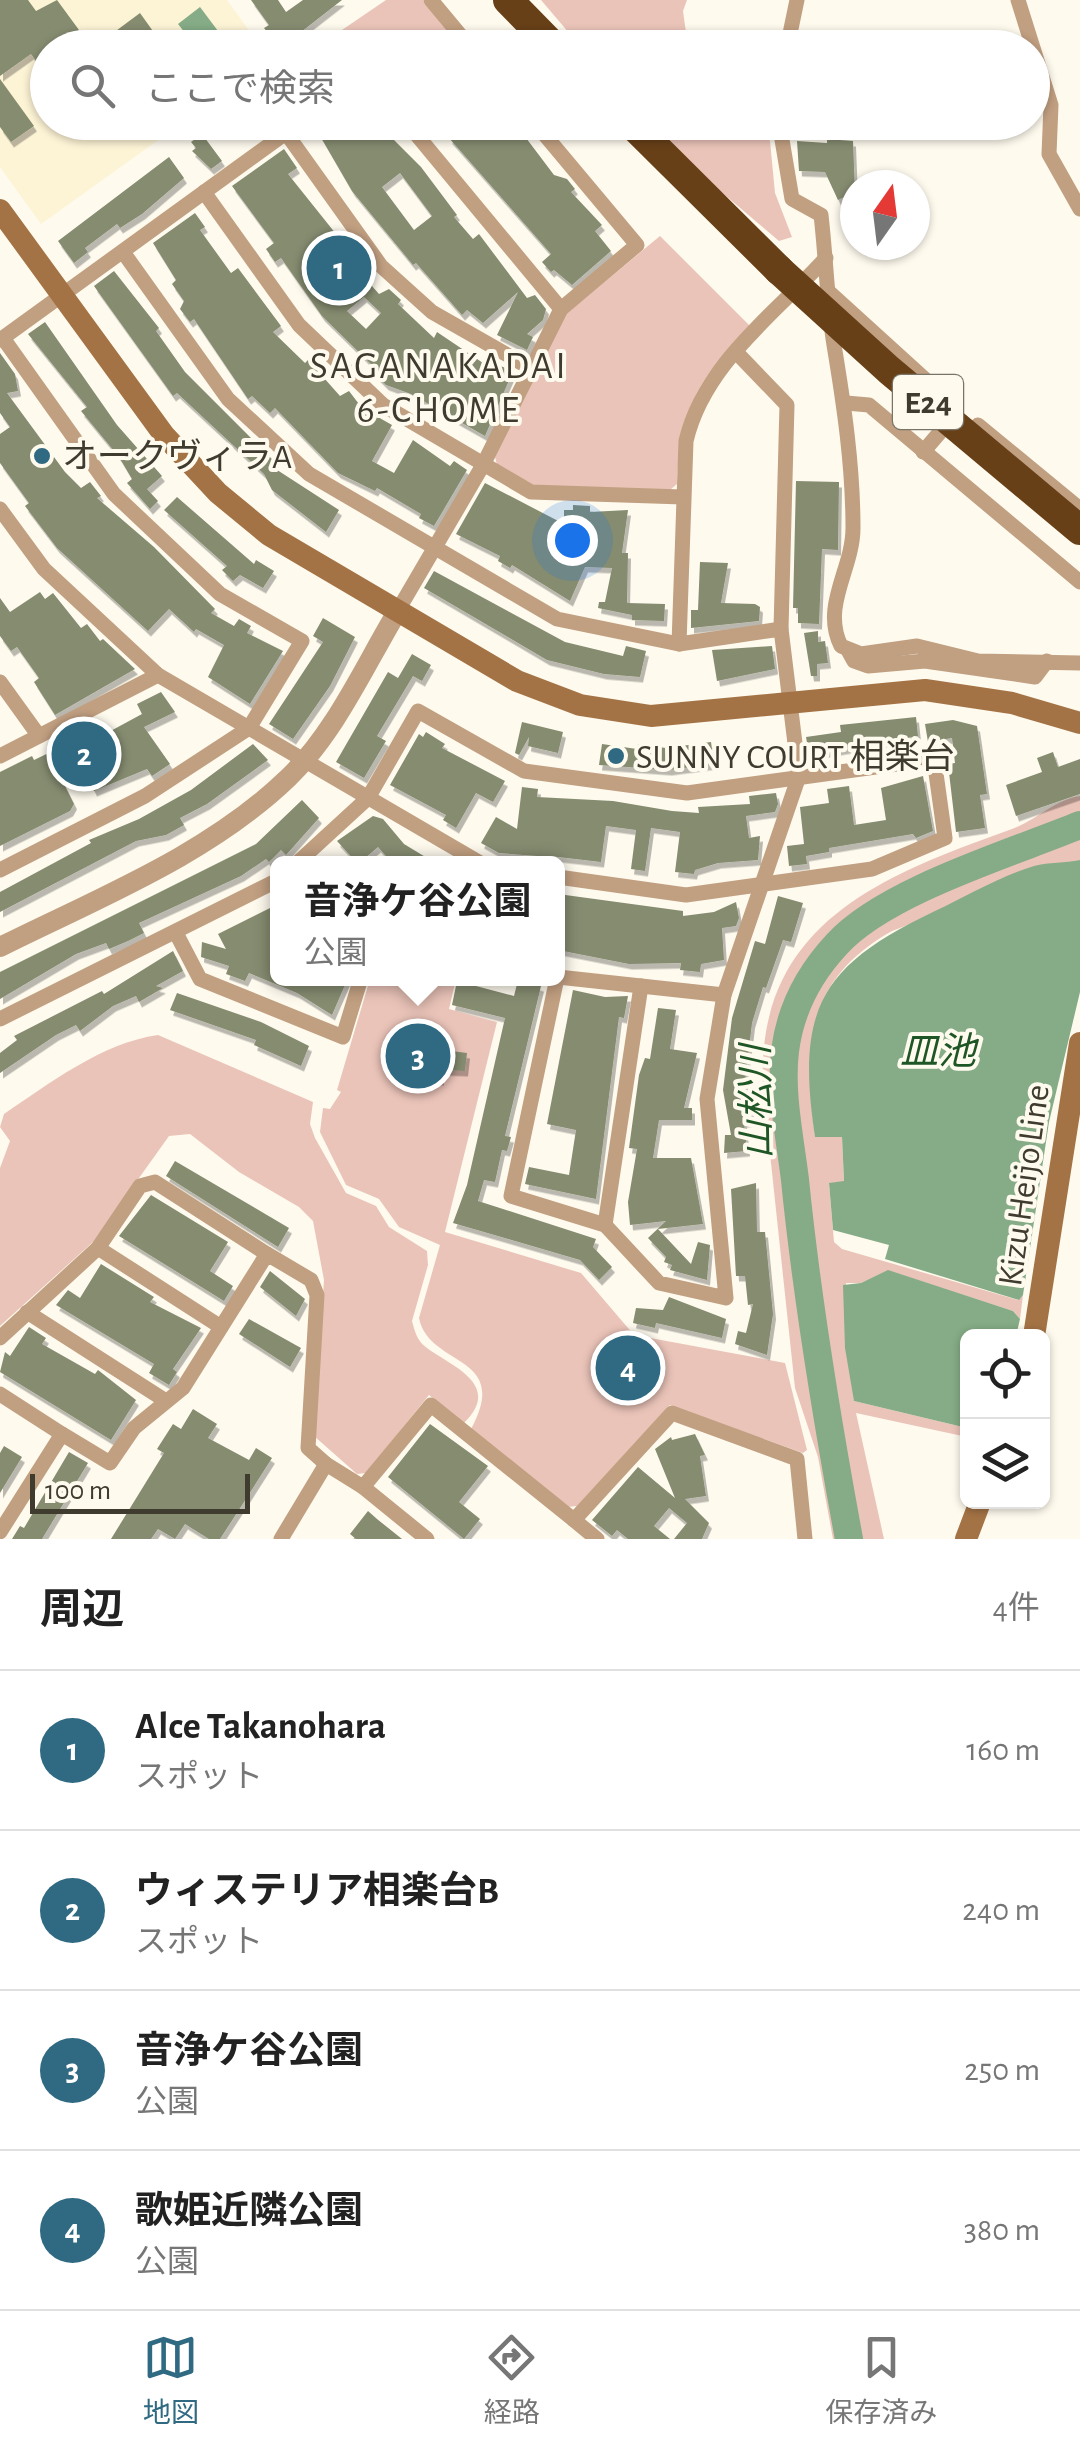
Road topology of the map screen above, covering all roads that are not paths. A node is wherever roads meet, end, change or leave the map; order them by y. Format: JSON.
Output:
{"nodes":[{"id":1,"x":431,"y":0,"type":"edge"},
{"id":2,"x":508,"y":0,"type":"edge"},
{"id":3,"x":797,"y":0,"type":"edge"},
{"id":4,"x":1018,"y":0,"type":"edge"},
{"id":5,"x":456,"y":30,"type":"edge"},
{"id":6,"x":537,"y":30,"type":"edge"},
{"id":7,"x":791,"y":30,"type":"edge"},
{"id":8,"x":1027,"y":30,"type":"edge"},
{"id":9,"x":276,"y":140,"type":"edge"},
{"id":10,"x":291,"y":140,"type":"edge"},
{"id":11,"x":421,"y":140,"type":"edge"},
{"id":12,"x":549,"y":140,"type":"edge"},
{"id":13,"x":648,"y":140,"type":"edge"},
{"id":14,"x":781,"y":140,"type":"edge"},
{"id":15,"x":1049,"y":140,"type":"edge"},
{"id":16,"x":204,"y":192,"type":"junction"},
{"id":17,"x":1080,"y":209,"type":"edge"},
{"id":18,"x":0,"y":210,"type":"edge"},
{"id":19,"x":122,"y":252,"type":"junction"},
{"id":20,"x":826,"y":258,"type":"junction"},
{"id":21,"x":829,"y":292,"type":"junction"},
{"id":22,"x":63,"y":295,"type":"junction"},
{"id":23,"x":561,"y":308,"type":"junction"},
{"id":24,"x":2,"y":338,"type":"edge"},
{"id":25,"x":736,"y":352,"type":"junction"},
{"id":26,"x":532,"y":369,"type":"junction"},
{"id":27,"x":846,"y":402,"type":"junction"},
{"id":28,"x":960,"y":410,"type":"junction"},
{"id":29,"x":923,"y":452,"type":"junction"},
{"id":30,"x":483,"y":464,"type":"junction"},
{"id":31,"x":683,"y":497,"type":"junction"},
{"id":32,"x":1080,"y":508,"type":"edge"},
{"id":33,"x":0,"y":510,"type":"edge"},
{"id":34,"x":1080,"y":530,"type":"edge"},
{"id":35,"x":435,"y":546,"type":"junction"},
{"id":36,"x":1080,"y":582,"type":"edge"},
{"id":37,"x":397,"y":612,"type":"junction"},
{"id":38,"x":781,"y":629,"type":"junction"},
{"id":39,"x":679,"y":644,"type":"junction"},
{"id":40,"x":849,"y":652,"type":"junction"},
{"id":41,"x":925,"y":661,"type":"junction"},
{"id":42,"x":1047,"y":662,"type":"junction"},
{"id":43,"x":1080,"y":663,"type":"edge"},
{"id":44,"x":158,"y":674,"type":"junction"},
{"id":45,"x":0,"y":682,"type":"edge"},
{"id":46,"x":924,"y":690,"type":"junction"},
{"id":47,"x":789,"y":703,"type":"junction"},
{"id":48,"x":1080,"y":723,"type":"edge"},
{"id":49,"x":249,"y":728,"type":"junction"},
{"id":50,"x":38,"y":736,"type":"junction"},
{"id":51,"x":0,"y":756,"type":"edge"},
{"id":52,"x":304,"y":760,"type":"junction"},
{"id":53,"x":799,"y":776,"type":"junction"},
{"id":54,"x":368,"y":798,"type":"junction"},
{"id":55,"x":305,"y":856,"type":"edge"},
{"id":56,"x":468,"y":856,"type":"edge"},
{"id":57,"x":0,"y":870,"type":"edge"},
{"id":58,"x":565,"y":879,"type":"edge"},
{"id":59,"x":764,"y":884,"type":"junction"},
{"id":60,"x":270,"y":886,"type":"edge"},
{"id":61,"x":176,"y":933,"type":"junction"},
{"id":62,"x":0,"y":948,"type":"edge"},
{"id":63,"x":565,"y":979,"type":"edge"},
{"id":64,"x":359,"y":986,"type":"edge"},
{"id":65,"x":555,"y":986,"type":"edge"},
{"id":66,"x":641,"y":986,"type":"junction"},
{"id":67,"x":724,"y":995,"type":"junction"},
{"id":68,"x":0,"y":1020,"type":"edge"},
{"id":69,"x":1080,"y":1043,"type":"edge"},
{"id":70,"x":605,"y":1226,"type":"junction"},
{"id":71,"x":98,"y":1248,"type":"junction"},
{"id":72,"x":267,"y":1254,"type":"junction"},
{"id":73,"x":27,"y":1312,"type":"junction"},
{"id":74,"x":222,"y":1327,"type":"junction"},
{"id":75,"x":1035,"y":1329,"type":"edge"},
{"id":76,"x":0,"y":1338,"type":"edge"},
{"id":77,"x":0,"y":1394,"type":"edge"},
{"id":78,"x":166,"y":1401,"type":"junction"},
{"id":79,"x":62,"y":1434,"type":"junction"},
{"id":80,"x":326,"y":1464,"type":"junction"},
{"id":81,"x":363,"y":1487,"type":"junction"},
{"id":82,"x":977,"y":1509,"type":"edge"},
{"id":83,"x":574,"y":1520,"type":"junction"},
{"id":84,"x":0,"y":1532,"type":"edge"},
{"id":85,"x":281,"y":1539,"type":"edge"},
{"id":86,"x":427,"y":1539,"type":"edge"},
{"id":87,"x":597,"y":1539,"type":"edge"},
{"id":88,"x":805,"y":1539,"type":"edge"},
{"id":89,"x":966,"y":1539,"type":"edge"}],
"edges":[{"from":1,"to":5,"type":"street"},
{"from":2,"to":6,"type":"highway"},
{"from":3,"to":7,"type":"street"},
{"from":4,"to":8,"type":"street"},
{"from":9,"to":16,"type":"street"},
{"from":10,"to":26,"type":"street"},
{"from":11,"to":23,"type":"street"},
{"from":12,"to":23,"type":"street"},
{"from":13,"to":34,"type":"highway","number":"E24","bridge":true},
{"from":14,"to":20,"type":"street"},
{"from":15,"to":17,"type":"street"},
{"from":16,"to":19,"type":"street"},
{"from":16,"to":30,"type":"street"},
{"from":18,"to":22,"type":"main road"},
{"from":19,"to":22,"type":"street"},
{"from":19,"to":35,"type":"street"},
{"from":20,"to":21,"type":"street"},
{"from":20,"to":25,"type":"street"},
{"from":21,"to":27,"type":"street"},
{"from":21,"to":28,"type":"street"},
{"from":22,"to":24,"type":"street"},
{"from":22,"to":37,"type":"main road"},
{"from":23,"to":26,"type":"street"},
{"from":24,"to":49,"type":"street"},
{"from":25,"to":31,"type":"street"},
{"from":25,"to":38,"type":"street"},
{"from":26,"to":30,"type":"street"},
{"from":27,"to":29,"type":"street"},
{"from":27,"to":40,"type":"street"},
{"from":28,"to":29,"type":"street"},
{"from":28,"to":32,"type":"street"},
{"from":29,"to":36,"type":"street"},
{"from":30,"to":31,"type":"street"},
{"from":30,"to":35,"type":"street"},
{"from":31,"to":39,"type":"street"},
{"from":33,"to":44,"type":"street"},
{"from":35,"to":37,"type":"street"},
{"from":35,"to":39,"type":"street"},
{"from":37,"to":47,"type":"main road"},
{"from":37,"to":52,"type":"street"},
{"from":38,"to":39,"type":"street"},
{"from":38,"to":47,"type":"street"},
{"from":40,"to":41,"type":"street"},
{"from":40,"to":42,"type":"street"},
{"from":41,"to":42,"type":"street"},
{"from":41,"to":46,"type":"street"},
{"from":42,"to":43,"type":"street"},
{"from":44,"to":49,"type":"street"},
{"from":44,"to":50,"type":"street"},
{"from":45,"to":50,"type":"street"},
{"from":46,"to":47,"type":"main road"},
{"from":46,"to":48,"type":"main road"},
{"from":47,"to":53,"type":"street"},
{"from":49,"to":52,"type":"street"},
{"from":49,"to":57,"type":"street"},
{"from":50,"to":51,"type":"street"},
{"from":52,"to":54,"type":"street"},
{"from":52,"to":62,"type":"street"},
{"from":53,"to":54,"type":"street"},
{"from":53,"to":59,"type":"street"},
{"from":53,"to":59,"type":"street"},
{"from":54,"to":55,"type":"street"},
{"from":54,"to":56,"type":"street"},
{"from":58,"to":59,"type":"street"},
{"from":59,"to":67,"type":"street"},
{"from":60,"to":61,"type":"street"},
{"from":61,"to":64,"type":"street"},
{"from":61,"to":68,"type":"street"},
{"from":63,"to":66,"type":"street"},
{"from":65,"to":70,"type":"street"},
{"from":66,"to":67,"type":"street"},
{"from":66,"to":70,"type":"street"},
{"from":67,"to":70,"type":"street"},
{"from":69,"to":75,"type":"main road","name":"Kizu Heijo Line"},
{"from":71,"to":72,"type":"street"},
{"from":71,"to":73,"type":"street"},
{"from":71,"to":74,"type":"street"},
{"from":72,"to":74,"type":"street"},
{"from":72,"to":80,"type":"street"},
{"from":73,"to":76,"type":"street"},
{"from":73,"to":78,"type":"street"},
{"from":74,"to":78,"type":"street"},
{"from":77,"to":79,"type":"street"},
{"from":78,"to":79,"type":"street"},
{"from":79,"to":84,"type":"street"},
{"from":80,"to":81,"type":"street"},
{"from":80,"to":85,"type":"street"},
{"from":81,"to":83,"type":"street"},
{"from":81,"to":86,"type":"street"},
{"from":82,"to":89,"type":"main road"},
{"from":83,"to":87,"type":"street"},
{"from":83,"to":88,"type":"street"}]}
